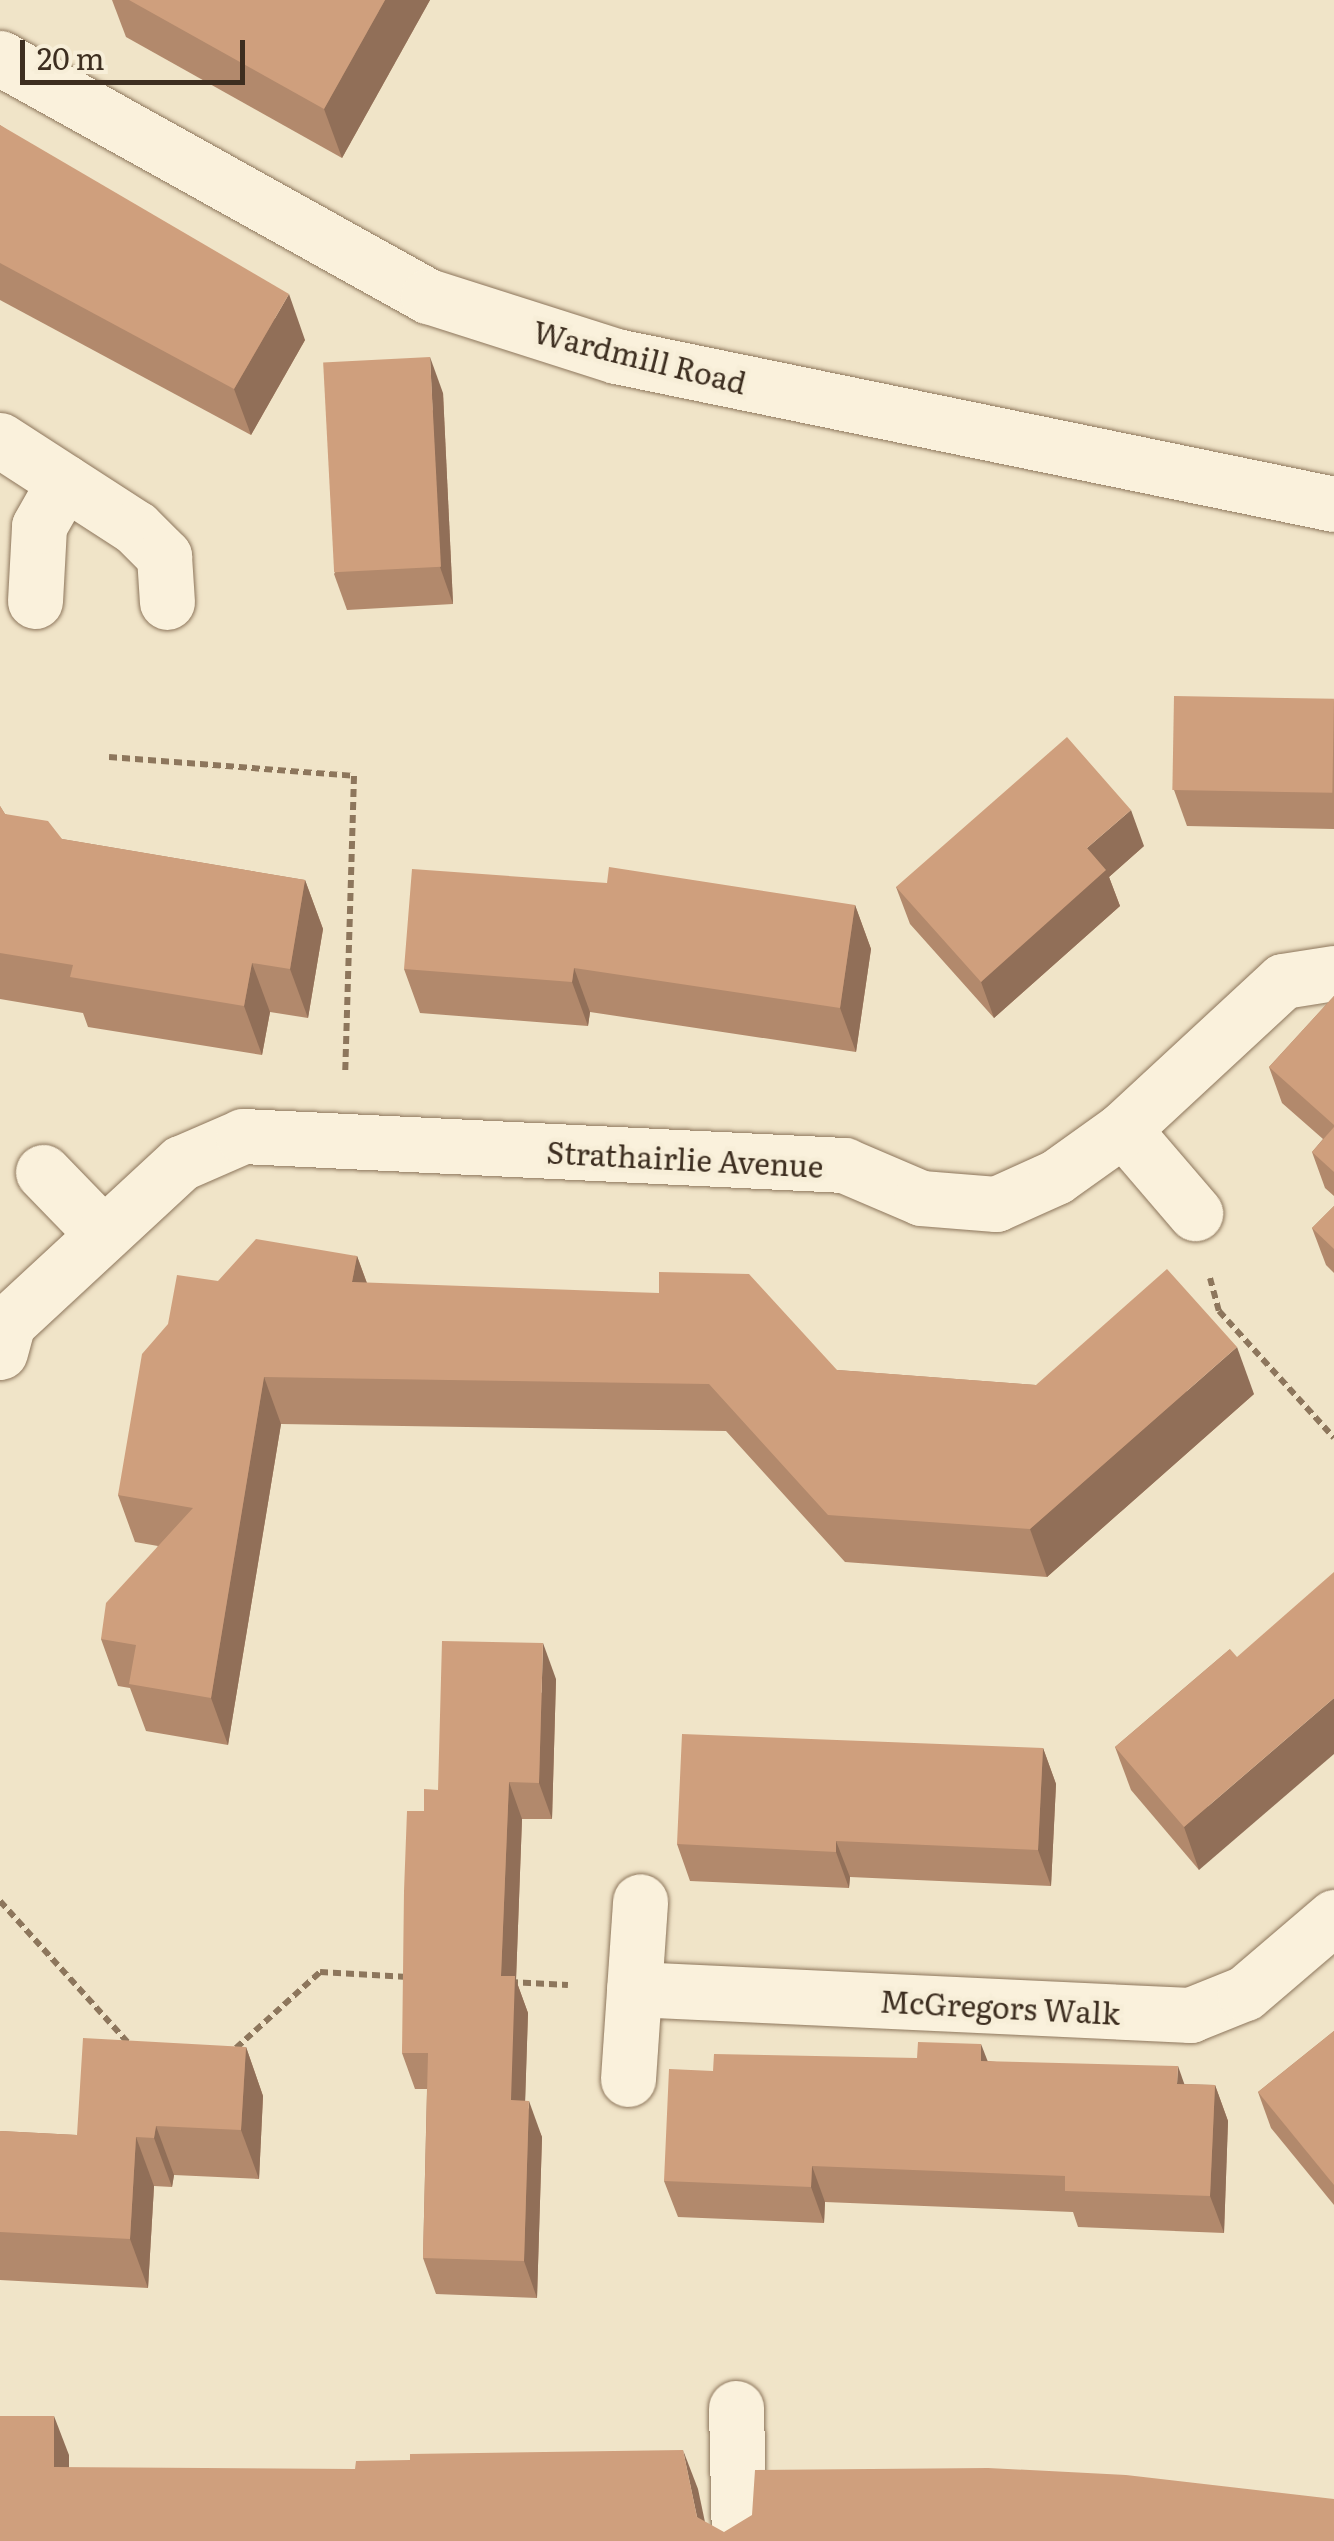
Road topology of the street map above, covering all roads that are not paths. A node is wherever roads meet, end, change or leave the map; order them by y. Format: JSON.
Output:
{"nodes":[{"id":1,"x":0,"y":58,"type":"edge"},
{"id":2,"x":0,"y":440,"type":"edge"},
{"id":3,"x":64,"y":482,"type":"junction"},
{"id":4,"x":1334,"y":504,"type":"edge"},
{"id":5,"x":35,"y":601,"type":"dead end"},
{"id":6,"x":167,"y":602,"type":"dead end"},
{"id":7,"x":1334,"y":972,"type":"edge"},
{"id":8,"x":1123,"y":1129,"type":"junction"},
{"id":9,"x":43,"y":1172,"type":"dead end"},
{"id":10,"x":1195,"y":1213,"type":"road end"},
{"id":11,"x":103,"y":1234,"type":"junction"},
{"id":12,"x":0,"y":1352,"type":"edge"},
{"id":13,"x":640,"y":1901,"type":"dead end"},
{"id":14,"x":1334,"y":1917,"type":"edge"},
{"id":15,"x":634,"y":1988,"type":"junction"},
{"id":16,"x":628,"y":2079,"type":"dead end"},
{"id":17,"x":736,"y":2408,"type":"dead end"},
{"id":18,"x":738,"y":2541,"type":"edge"}],
"edges":[{"from":1,"to":4,"type":"street","name":"Wardmill Road"},
{"from":2,"to":3,"type":"street"},
{"from":3,"to":5,"type":"street"},
{"from":3,"to":6,"type":"street"},
{"from":7,"to":8,"type":"street","name":"Strathairlie Avenue"},
{"from":8,"to":10,"type":"street"},
{"from":8,"to":11,"type":"street","name":"Strathairlie Avenue"},
{"from":9,"to":11,"type":"street"},
{"from":11,"to":12,"type":"street","name":"Strathairlie Avenue"},
{"from":13,"to":15,"type":"street"},
{"from":14,"to":15,"type":"street","name":"McGregors Walk"},
{"from":15,"to":16,"type":"street"},
{"from":17,"to":18,"type":"street"}]}
